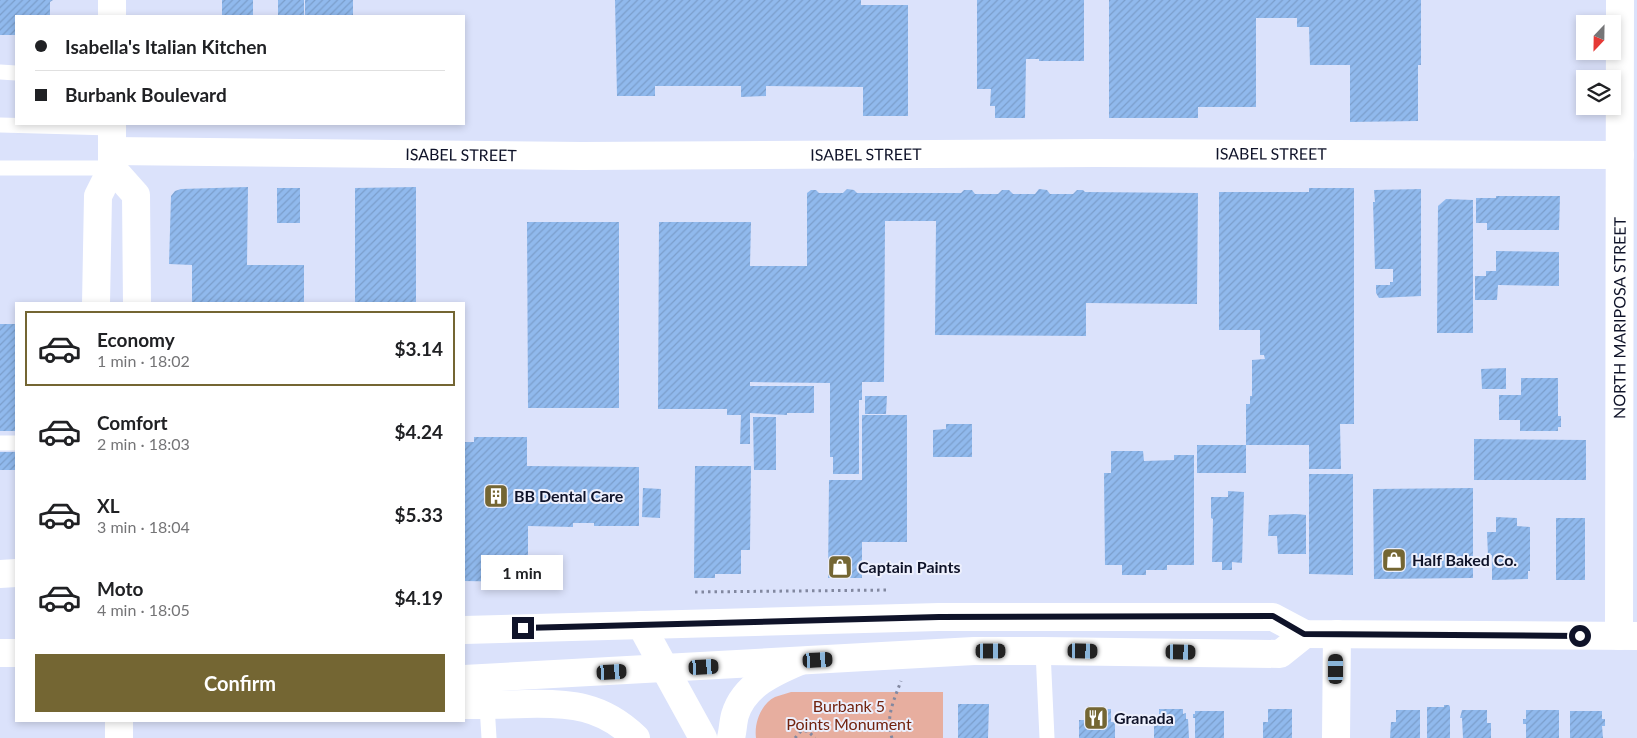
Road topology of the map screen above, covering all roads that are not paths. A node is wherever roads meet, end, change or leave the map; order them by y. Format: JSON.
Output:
{"nodes":[{"id":1,"x":112,"y":0,"type":"edge"},
{"id":2,"x":1620,"y":0,"type":"edge"},
{"id":3,"x":112,"y":15,"type":"edge"},
{"id":4,"x":0,"y":72,"type":"edge"},
{"id":5,"x":15,"y":73,"type":"edge"},
{"id":6,"x":0,"y":125,"type":"edge"},
{"id":7,"x":112,"y":143,"type":"edge"},
{"id":8,"x":1620,"y":156,"type":"junction"},
{"id":9,"x":0,"y":168,"type":"edge"},
{"id":10,"x":96,"y":302,"type":"edge"},
{"id":11,"x":137,"y":302,"type":"edge"},
{"id":12,"x":0,"y":443,"type":"edge"},
{"id":13,"x":15,"y":443,"type":"edge"},
{"id":14,"x":1628,"y":447,"type":"edge"},
{"id":15,"x":15,"y":573,"type":"edge"},
{"id":16,"x":0,"y":574,"type":"edge"},
{"id":17,"x":641,"y":625,"type":"junction"},
{"id":18,"x":465,"y":630,"type":"edge"},
{"id":19,"x":1304,"y":634,"type":"junction"},
{"id":20,"x":1336,"y":634,"type":"junction"},
{"id":21,"x":1628,"y":636,"type":"edge"},
{"id":22,"x":1043,"y":650,"type":"junction"},
{"id":23,"x":0,"y":653,"type":"edge"},
{"id":24,"x":15,"y":653,"type":"edge"},
{"id":25,"x":800,"y":661,"type":"junction"},
{"id":26,"x":665,"y":669,"type":"junction"},
{"id":27,"x":465,"y":679,"type":"edge"},
{"id":28,"x":475,"y":705,"type":"edge"},
{"id":29,"x":119,"y":722,"type":"edge"},
{"id":30,"x":119,"y":738,"type":"edge"},
{"id":31,"x":489,"y":738,"type":"edge"},
{"id":32,"x":636,"y":738,"type":"edge"},
{"id":33,"x":703,"y":738,"type":"edge"},
{"id":34,"x":731,"y":738,"type":"edge"},
{"id":35,"x":1047,"y":738,"type":"edge"},
{"id":36,"x":1336,"y":738,"type":"edge"}],
"edges":[{"from":1,"to":3,"type":"main road"},
{"from":2,"to":8,"type":"main road","name":"NORTH MARIPOSA STREET"},
{"from":4,"to":5,"type":"lane"},
{"from":6,"to":7,"type":"lane"},
{"from":7,"to":8,"type":"main road","name":"ISABEL STREET"},
{"from":7,"to":9,"type":"lane"},
{"from":7,"to":10,"type":"main road"},
{"from":7,"to":11,"type":"main road"},
{"from":8,"to":14,"type":"main road","name":"NORTH MARIPOSA STREET"},
{"from":12,"to":13,"type":"lane"},
{"from":14,"to":21,"type":"main road","name":"NORTH MARIPOSA STREET"},
{"from":15,"to":16,"type":"main road"},
{"from":17,"to":18,"type":"main road"},
{"from":17,"to":19,"type":"main road"},
{"from":17,"to":26,"type":"main road"},
{"from":19,"to":20,"type":"main road"},
{"from":19,"to":22,"type":"main road"},
{"from":20,"to":21,"type":"main road"},
{"from":20,"to":36,"type":"main road"},
{"from":22,"to":25,"type":"main road"},
{"from":22,"to":35,"type":"lane"},
{"from":23,"to":24,"type":"main road"},
{"from":25,"to":26,"type":"main road"},
{"from":25,"to":34,"type":"main road"},
{"from":26,"to":27,"type":"main road"},
{"from":26,"to":33,"type":"main road"},
{"from":28,"to":31,"type":"lane"},
{"from":28,"to":32,"type":"main road"},
{"from":29,"to":30,"type":"main road"}]}
